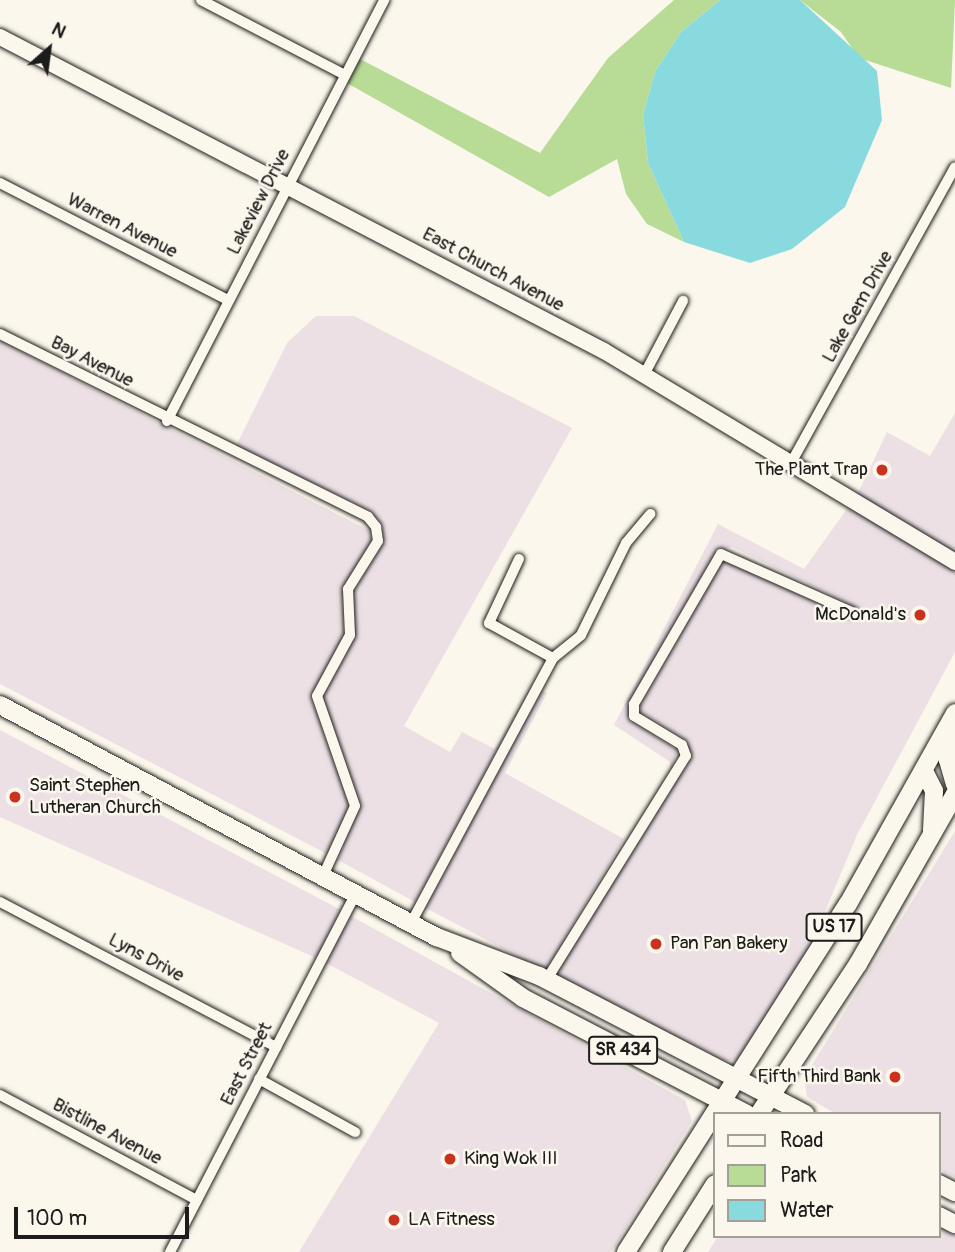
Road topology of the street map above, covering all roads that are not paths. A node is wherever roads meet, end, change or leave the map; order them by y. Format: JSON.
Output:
{"nodes":[{"id":1,"x":201,"y":0,"type":"edge"},
{"id":2,"x":384,"y":0,"type":"edge"},
{"id":3,"x":0,"y":37,"type":"edge"},
{"id":4,"x":345,"y":75,"type":"junction"},
{"id":5,"x":955,"y":167,"type":"edge"},
{"id":6,"x":0,"y":183,"type":"edge"},
{"id":7,"x":288,"y":185,"type":"junction"},
{"id":8,"x":228,"y":300,"type":"junction"},
{"id":9,"x":683,"y":301,"type":"dead end"},
{"id":10,"x":0,"y":334,"type":"edge"},
{"id":11,"x":644,"y":375,"type":"junction"},
{"id":12,"x":167,"y":421,"type":"junction"},
{"id":13,"x":791,"y":463,"type":"junction"},
{"id":14,"x":650,"y":514,"type":"dead end"},
{"id":15,"x":519,"y":559,"type":"dead end"},
{"id":16,"x":955,"y":562,"type":"edge"},
{"id":17,"x":854,"y":613,"type":"dead end"},
{"id":18,"x":553,"y":658,"type":"junction"},
{"id":19,"x":0,"y":705,"type":"edge"},
{"id":20,"x":955,"y":713,"type":"edge"},
{"id":21,"x":924,"y":771,"type":"junction"},
{"id":22,"x":955,"y":784,"type":"edge"},
{"id":23,"x":955,"y":794,"type":"edge"},
{"id":24,"x":932,"y":838,"type":"junction"},
{"id":25,"x":323,"y":876,"type":"junction"},
{"id":26,"x":356,"y":893,"type":"junction"},
{"id":27,"x":0,"y":902,"type":"edge"},
{"id":28,"x":411,"y":923,"type":"junction"},
{"id":29,"x":437,"y":937,"type":"junction"},
{"id":30,"x":547,"y":979,"type":"junction"},
{"id":31,"x":276,"y":1047,"type":"junction"},
{"id":32,"x":737,"y":1078,"type":"junction"},
{"id":33,"x":258,"y":1079,"type":"junction"},
{"id":34,"x":0,"y":1096,"type":"edge"},
{"id":35,"x":771,"y":1096,"type":"junction"},
{"id":36,"x":722,"y":1101,"type":"junction"},
{"id":37,"x":715,"y":1112,"type":"edge"},
{"id":38,"x":743,"y":1112,"type":"edge"},
{"id":39,"x":760,"y":1112,"type":"edge"},
{"id":40,"x":801,"y":1112,"type":"edge"},
{"id":41,"x":713,"y":1115,"type":"edge"},
{"id":42,"x":355,"y":1132,"type":"dead end"},
{"id":43,"x":713,"y":1187,"type":"edge"},
{"id":44,"x":197,"y":1200,"type":"junction"},
{"id":45,"x":170,"y":1252,"type":"edge"},
{"id":46,"x":626,"y":1252,"type":"edge"},
{"id":47,"x":672,"y":1252,"type":"edge"}],
"edges":[{"from":1,"to":4,"type":"street"},
{"from":2,"to":4,"type":"street","name":"Lakeview Drive"},
{"from":3,"to":7,"type":"street","name":"East Church Avenue"},
{"from":4,"to":7,"type":"street","name":"Lakeview Drive"},
{"from":5,"to":13,"type":"street","name":"Lake Gem Drive"},
{"from":6,"to":8,"type":"street","name":"Warren Avenue"},
{"from":7,"to":8,"type":"street","name":"Lakeview Drive"},
{"from":7,"to":11,"type":"street","name":"East Church Avenue"},
{"from":8,"to":12,"type":"street","name":"Lakeview Drive"},
{"from":9,"to":11,"type":"street"},
{"from":10,"to":12,"type":"street","name":"Bay Avenue"},
{"from":11,"to":13,"type":"street","name":"East Church Avenue"},
{"from":12,"to":25,"type":"street","name":"Bay Avenue"},
{"from":13,"to":16,"type":"street","name":"East Church Avenue"},
{"from":14,"to":18,"type":"street"},
{"from":15,"to":18,"type":"street"},
{"from":17,"to":30,"type":"street"},
{"from":18,"to":28,"type":"street"},
{"from":19,"to":25,"type":"main road","number":"SR 434"},
{"from":20,"to":21,"type":"main road","number":"US 17"},
{"from":20,"to":22,"type":"main road"},
{"from":21,"to":24,"type":"main road"},
{"from":21,"to":32,"type":"main road","number":"US 17"},
{"from":23,"to":24,"type":"main road","number":"US 17"},
{"from":24,"to":35,"type":"main road","number":"US 17"},
{"from":25,"to":26,"type":"main road","number":"SR 434"},
{"from":26,"to":28,"type":"main road","number":"SR 434"},
{"from":26,"to":31,"type":"street","name":"East Street"},
{"from":27,"to":31,"type":"street","name":"Lyns Drive"},
{"from":28,"to":29,"type":"main road","number":"SR 434"},
{"from":29,"to":30,"type":"main road","number":"SR 434"},
{"from":29,"to":36,"type":"main road","number":"SR 434"},
{"from":30,"to":32,"type":"main road","number":"SR 434"},
{"from":31,"to":33,"type":"street","name":"East Street"},
{"from":32,"to":35,"type":"main road","number":"SR 434"},
{"from":32,"to":36,"type":"main road","number":"US 17"},
{"from":33,"to":42,"type":"street"},
{"from":33,"to":44,"type":"street","name":"East Street"},
{"from":34,"to":44,"type":"street","name":"Bistline Avenue"},
{"from":35,"to":39,"type":"main road","number":"US 17"},
{"from":35,"to":40,"type":"main road","number":"SR 434"},
{"from":36,"to":37,"type":"main road","number":"US 17"},
{"from":36,"to":38,"type":"main road","number":"SR 434"},
{"from":41,"to":46,"type":"main road","number":"US 17"},
{"from":43,"to":47,"type":"main road"},
{"from":44,"to":45,"type":"street","name":"East Street"}]}
